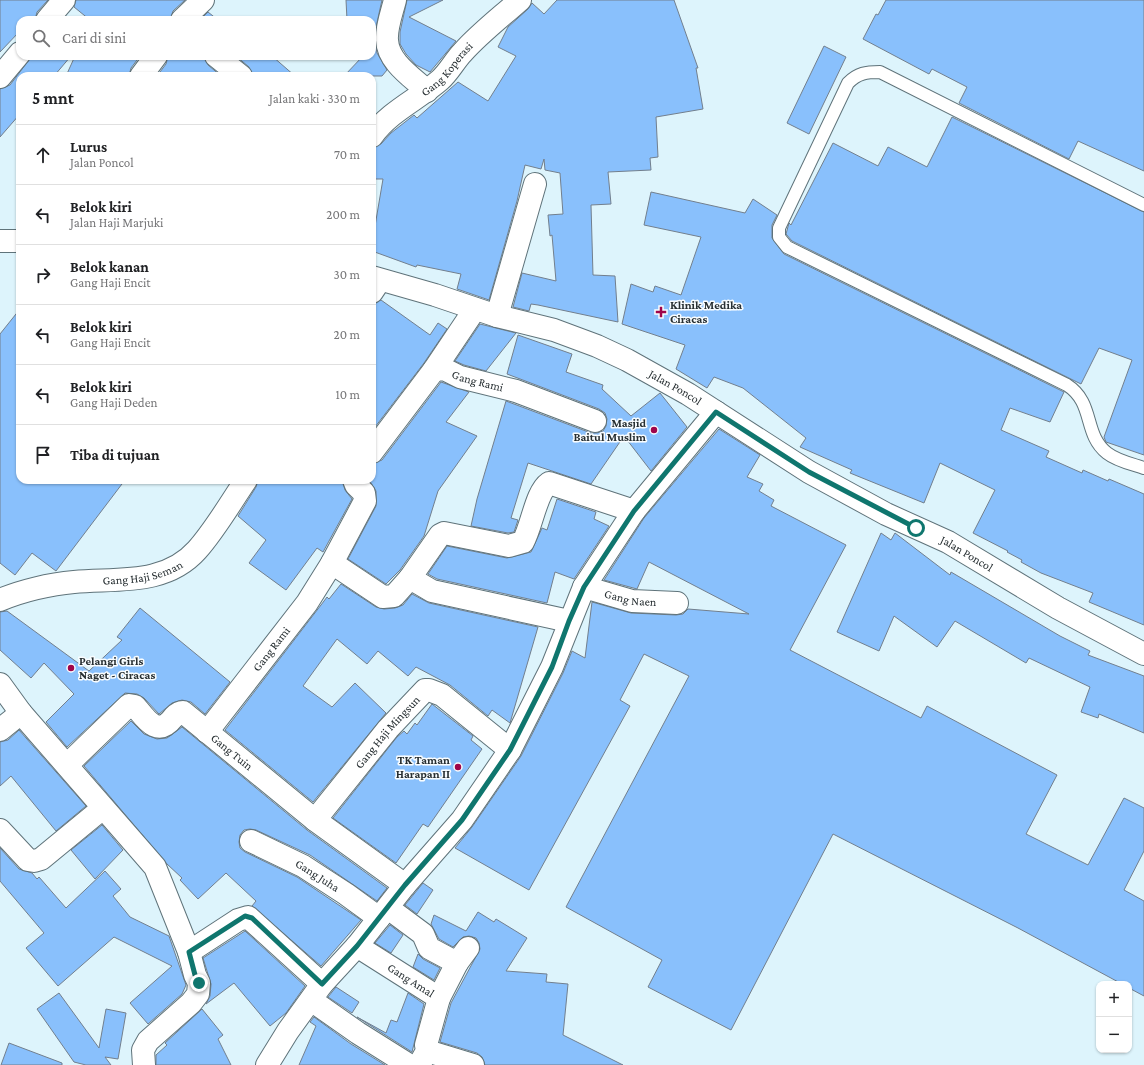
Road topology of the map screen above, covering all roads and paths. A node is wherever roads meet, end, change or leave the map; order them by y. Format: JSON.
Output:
{"nodes":[{"id":1,"x":64,"y":0,"type":"edge"},
{"id":2,"x":202,"y":0,"type":"edge"},
{"id":3,"x":395,"y":0,"type":"edge"},
{"id":4,"x":520,"y":0,"type":"edge"},
{"id":5,"x":50,"y":16,"type":"edge"},
{"id":6,"x":186,"y":16,"type":"edge"},
{"id":7,"x":16,"y":58,"type":"edge"},
{"id":8,"x":153,"y":60,"type":"edge"},
{"id":9,"x":221,"y":60,"type":"edge"},
{"id":10,"x":144,"y":72,"type":"edge"},
{"id":11,"x":236,"y":72,"type":"edge"},
{"id":12,"x":0,"y":77,"type":"edge"},
{"id":13,"x":427,"y":91,"type":"junction"},
{"id":14,"x":376,"y":131,"type":"edge"},
{"id":15,"x":535,"y":184,"type":"dead end"},
{"id":16,"x":1144,"y":205,"type":"edge"},
{"id":17,"x":16,"y":240,"type":"edge"},
{"id":18,"x":0,"y":241,"type":"edge"},
{"id":19,"x":376,"y":283,"type":"edge"},
{"id":20,"x":475,"y":309,"type":"junction"},
{"id":21,"x":497,"y":316,"type":"junction"},
{"id":22,"x":434,"y":370,"type":"junction"},
{"id":23,"x":716,"y":412,"type":"junction"},
{"id":24,"x":595,"y":420,"type":"dead end"},
{"id":25,"x":376,"y":447,"type":"edge"},
{"id":26,"x":1144,"y":468,"type":"edge"},
{"id":27,"x":243,"y":484,"type":"edge"},
{"id":28,"x":356,"y":484,"type":"edge"},
{"id":29,"x":634,"y":511,"type":"junction"},
{"id":30,"x":332,"y":562,"type":"junction"},
{"id":31,"x":410,"y":578,"type":"junction"},
{"id":32,"x":584,"y":587,"type":"junction"},
{"id":33,"x":0,"y":600,"type":"edge"},
{"id":34,"x":677,"y":603,"type":"dead end"},
{"id":35,"x":569,"y":621,"type":"junction"},
{"id":36,"x":1144,"y":654,"type":"edge"},
{"id":37,"x":0,"y":684,"type":"edge"},
{"id":38,"x":21,"y":713,"type":"junction"},
{"id":39,"x":0,"y":730,"type":"edge"},
{"id":40,"x":206,"y":732,"type":"junction"},
{"id":41,"x":510,"y":750,"type":"junction"},
{"id":42,"x":67,"y":765,"type":"junction"},
{"id":43,"x":103,"y":808,"type":"junction"},
{"id":44,"x":315,"y":820,"type":"junction"},
{"id":45,"x":0,"y":830,"type":"edge"},
{"id":46,"x":251,"y":841,"type":"dead end"},
{"id":47,"x":405,"y":885,"type":"junction"},
{"id":48,"x":384,"y":913,"type":"junction"},
{"id":49,"x":357,"y":946,"type":"junction"},
{"id":50,"x":189,"y":952,"type":"junction"},
{"id":51,"x":316,"y":992,"type":"junction"},
{"id":52,"x":439,"y":998,"type":"junction"},
{"id":53,"x":423,"y":1058,"type":"edge"},
{"id":54,"x":144,"y":1065,"type":"edge"},
{"id":55,"x":267,"y":1065,"type":"edge"},
{"id":56,"x":409,"y":1065,"type":"edge"},
{"id":57,"x":473,"y":1065,"type":"edge"}],
"edges":[{"from":1,"to":5,"type":"street"},
{"from":2,"to":6,"type":"street"},
{"from":3,"to":13,"type":"street"},
{"from":4,"to":13,"type":"street","name":"Gang Koperasi"},
{"from":7,"to":12,"type":"street"},
{"from":8,"to":10,"type":"street"},
{"from":9,"to":11,"type":"street"},
{"from":13,"to":14,"type":"street","name":"Gang Koperasi"},
{"from":15,"to":21,"type":"street"},
{"from":16,"to":26,"type":"lane"},
{"from":17,"to":18,"type":"street"},
{"from":19,"to":20,"type":"street","name":"Jalan Poncol"},
{"from":20,"to":21,"type":"street","name":"Jalan Poncol"},
{"from":20,"to":22,"type":"street"},
{"from":21,"to":23,"type":"street","name":"Jalan Poncol"},
{"from":22,"to":24,"type":"street","name":"Gang Rami"},
{"from":22,"to":25,"type":"street"},
{"from":23,"to":29,"type":"street"},
{"from":23,"to":36,"type":"street","name":"Jalan Poncol"},
{"from":27,"to":33,"type":"street","name":"Gang Haji Seman"},
{"from":28,"to":30,"type":"street","name":"Gang Rami"},
{"from":29,"to":31,"type":"street"},
{"from":29,"to":32,"type":"street"},
{"from":30,"to":31,"type":"street"},
{"from":30,"to":40,"type":"street","name":"Gang Rami"},
{"from":31,"to":35,"type":"street"},
{"from":32,"to":34,"type":"street","name":"Gang Naen"},
{"from":32,"to":35,"type":"street"},
{"from":35,"to":41,"type":"street"},
{"from":37,"to":38,"type":"street"},
{"from":38,"to":39,"type":"street"},
{"from":38,"to":42,"type":"street"},
{"from":40,"to":42,"type":"street","name":"Gang Tuin"},
{"from":40,"to":44,"type":"street","name":"Gang Tuin"},
{"from":41,"to":44,"type":"street","name":"Gang Haji Mingsun"},
{"from":41,"to":47,"type":"street"},
{"from":42,"to":43,"type":"street"},
{"from":43,"to":45,"type":"street"},
{"from":43,"to":50,"type":"street"},
{"from":44,"to":47,"type":"street","name":"Gang Tuin"},
{"from":46,"to":48,"type":"street","name":"Gang Juha"},
{"from":47,"to":48,"type":"street"},
{"from":48,"to":49,"type":"street"},
{"from":48,"to":52,"type":"street","name":"Gang Juha"},
{"from":49,"to":51,"type":"street"},
{"from":49,"to":52,"type":"street","name":"Gang Amal"},
{"from":50,"to":51,"type":"street"},
{"from":50,"to":54,"type":"street"},
{"from":51,"to":55,"type":"street"},
{"from":51,"to":56,"type":"street"},
{"from":52,"to":53,"type":"street","name":"Gang Amal"},
{"from":53,"to":57,"type":"street","name":"Gang Amal"}]}
